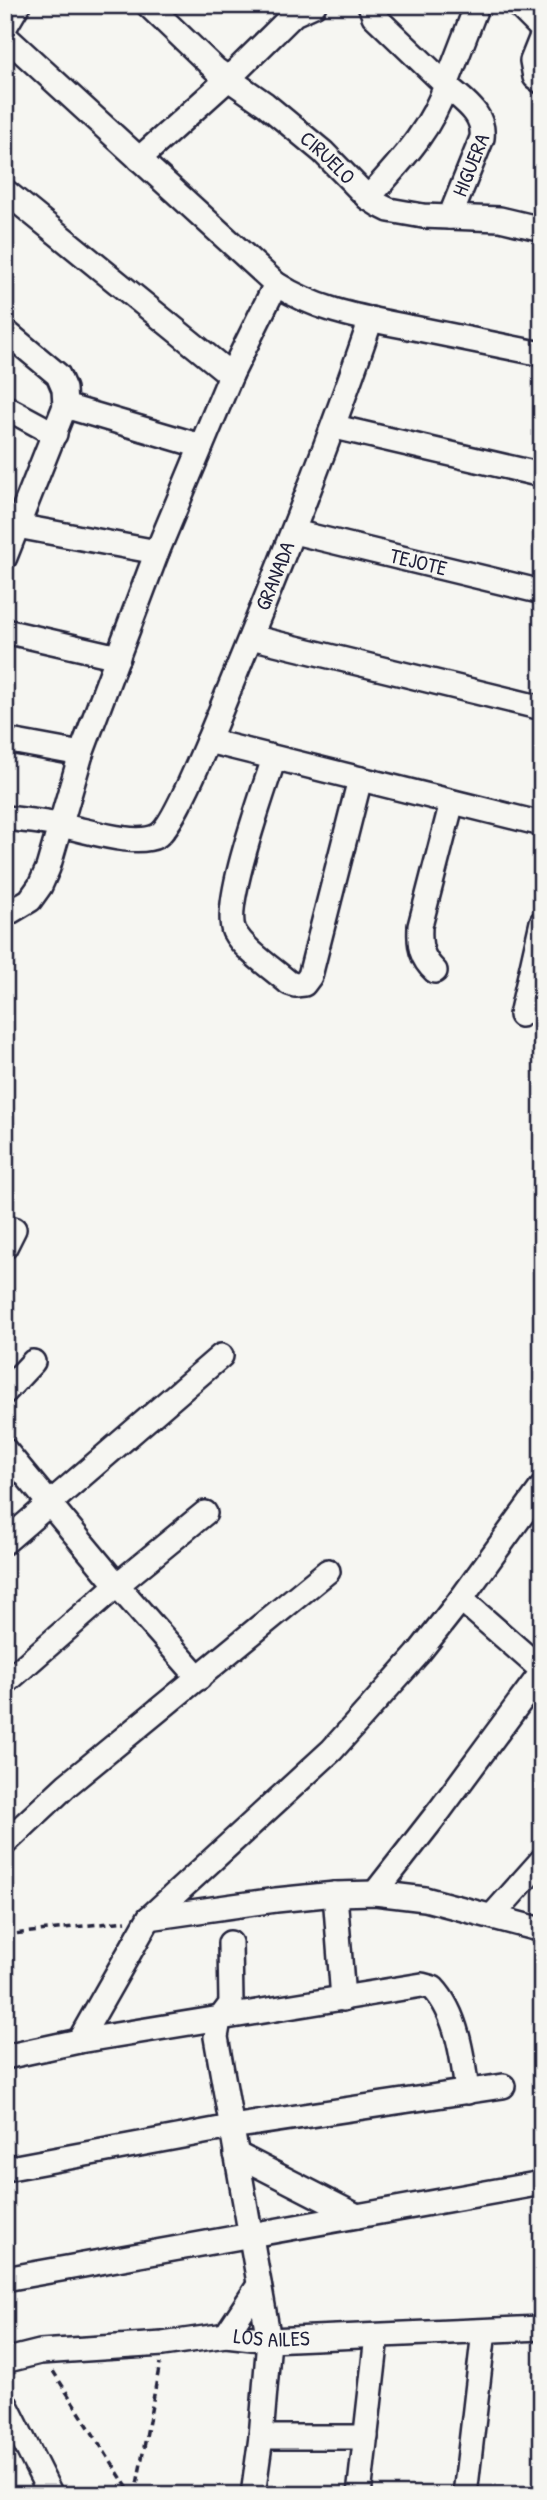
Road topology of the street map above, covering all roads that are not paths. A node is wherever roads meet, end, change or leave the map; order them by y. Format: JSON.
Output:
{"nodes":[{"id":1,"x":18,"y":5,"type":"edge"},
{"id":2,"x":148,"y":5,"type":"edge"},
{"id":3,"x":314,"y":5,"type":"edge"},
{"id":4,"x":370,"y":5,"type":"edge"},
{"id":5,"x":477,"y":5,"type":"edge"},
{"id":6,"x":518,"y":5,"type":"edge"},
{"id":7,"x":5,"y":27,"type":"edge"},
{"id":8,"x":542,"y":29,"type":"edge"},
{"id":9,"x":5,"y":36,"type":"edge"},
{"id":10,"x":542,"y":36,"type":"edge"},
{"id":11,"x":228,"y":79,"type":"junction"},
{"id":12,"x":542,"y":82,"type":"edge"},
{"id":13,"x":446,"y":85,"type":"junction"},
{"id":14,"x":139,"y":159,"type":"junction"},
{"id":15,"x":5,"y":191,"type":"edge"},
{"id":16,"x":368,"y":198,"type":"junction"},
{"id":17,"x":450,"y":217,"type":"junction"},
{"id":18,"x":542,"y":229,"type":"edge"},
{"id":19,"x":276,"y":284,"type":"junction"},
{"id":20,"x":371,"y":319,"type":"junction"},
{"id":21,"x":5,"y":331,"type":"edge"},
{"id":22,"x":542,"y":354,"type":"edge"},
{"id":23,"x":231,"y":376,"type":"junction"},
{"id":24,"x":65,"y":406,"type":"junction"},
{"id":25,"x":5,"y":407,"type":"edge"},
{"id":26,"x":335,"y":427,"type":"junction"},
{"id":27,"x":55,"y":434,"type":"junction"},
{"id":28,"x":201,"y":446,"type":"junction"},
{"id":29,"x":542,"y":475,"type":"edge"},
{"id":30,"x":11,"y":524,"type":"edge"},
{"id":31,"x":295,"y":532,"type":"junction"},
{"id":32,"x":157,"y":552,"type":"junction"},
{"id":33,"x":5,"y":557,"type":"edge"},
{"id":34,"x":542,"y":592,"type":"edge"},
{"id":35,"x":5,"y":631,"type":"edge"},
{"id":36,"x":251,"y":637,"type":"junction"},
{"id":37,"x":118,"y":657,"type":"junction"},
{"id":38,"x":542,"y":708,"type":"edge"},
{"id":39,"x":5,"y":740,"type":"edge"},
{"id":40,"x":208,"y":741,"type":"junction"},
{"id":41,"x":81,"y":754,"type":"junction"},
{"id":42,"x":274,"y":758,"type":"junction"},
{"id":43,"x":360,"y":779,"type":"junction"},
{"id":44,"x":452,"y":802,"type":"junction"},
{"id":45,"x":5,"y":818,"type":"edge"},
{"id":46,"x":542,"y":824,"type":"edge"},
{"id":47,"x":60,"y":825,"type":"junction"},
{"id":48,"x":5,"y":915,"type":"edge"},
{"id":49,"x":542,"y":922,"type":"edge"},
{"id":50,"x":435,"y":971,"type":"dead end"},
{"id":51,"x":521,"y":1015,"type":"dead end"},
{"id":52,"x":221,"y":1356,"type":"dead end"},
{"id":53,"x":33,"y":1362,"type":"dead end"},
{"id":54,"x":5,"y":1392,"type":"edge"},
{"id":55,"x":5,"y":1450,"type":"edge"},
{"id":56,"x":542,"y":1488,"type":"edge"},
{"id":57,"x":50,"y":1504,"type":"junction"},
{"id":58,"x":205,"y":1513,"type":"dead end"},
{"id":59,"x":5,"y":1542,"type":"edge"},
{"id":60,"x":328,"y":1571,"type":"dead end"},
{"id":61,"x":117,"y":1585,"type":"junction"},
{"id":62,"x":461,"y":1599,"type":"junction"},
{"id":63,"x":542,"y":1671,"type":"edge"},
{"id":64,"x":199,"y":1678,"type":"junction"},
{"id":65,"x":5,"y":1683,"type":"edge"},
{"id":66,"x":5,"y":1843,"type":"edge"},
{"id":67,"x":542,"y":1860,"type":"edge"},
{"id":68,"x":374,"y":1892,"type":"junction"},
{"id":69,"x":335,"y":1894,"type":"junction"},
{"id":70,"x":493,"y":1915,"type":"junction"},
{"id":71,"x":149,"y":1918,"type":"junction"},
{"id":72,"x":542,"y":1930,"type":"edge"},
{"id":73,"x":230,"y":1943,"type":"dead end"},
{"id":74,"x":343,"y":1999,"type":"junction"},
{"id":75,"x":219,"y":2020,"type":"junction"},
{"id":76,"x":79,"y":2041,"type":"junction"},
{"id":77,"x":5,"y":2057,"type":"edge"},
{"id":78,"x":503,"y":2085,"type":"dead end"},
{"id":79,"x":467,"y":2092,"type":"junction"},
{"id":80,"x":231,"y":2127,"type":"junction"},
{"id":81,"x":236,"y":2154,"type":"junction"},
{"id":82,"x":8,"y":2166,"type":"edge"},
{"id":83,"x":542,"y":2183,"type":"edge"},
{"id":84,"x":357,"y":2216,"type":"junction"},
{"id":85,"x":250,"y":2234,"type":"junction"},
{"id":86,"x":5,"y":2279,"type":"edge"},
{"id":87,"x":259,"y":2286,"type":"junction"},
{"id":88,"x":542,"y":2328,"type":"edge"},
{"id":89,"x":484,"y":2331,"type":"junction"},
{"id":90,"x":226,"y":2335,"type":"junction"},
{"id":91,"x":377,"y":2336,"type":"junction"},
{"id":92,"x":268,"y":2340,"type":"junction"},
{"id":93,"x":5,"y":2363,"type":"edge"},
{"id":94,"x":5,"y":2403,"type":"edge"},
{"id":95,"x":261,"y":2437,"type":"junction"},
{"id":96,"x":366,"y":2437,"type":"junction"},
{"id":97,"x":51,"y":2495,"type":"edge"},
{"id":98,"x":253,"y":2495,"type":"edge"},
{"id":99,"x":359,"y":2495,"type":"edge"},
{"id":100,"x":465,"y":2495,"type":"edge"}],
"edges":[{"from":1,"to":7,"type":"street"},
{"from":2,"to":11,"type":"street","name":"CIRUELO"},
{"from":3,"to":11,"type":"street"},
{"from":4,"to":13,"type":"street","name":"HIGUERA"},
{"from":5,"to":13,"type":"street"},
{"from":6,"to":8,"type":"street"},
{"from":9,"to":14,"type":"street"},
{"from":10,"to":12,"type":"street"},
{"from":11,"to":14,"type":"street"},
{"from":11,"to":16,"type":"street","name":"CIRUELO"},
{"from":13,"to":16,"type":"street"},
{"from":13,"to":17,"type":"street","name":"HIGUERA"},
{"from":14,"to":19,"type":"street"},
{"from":15,"to":23,"type":"street"},
{"from":16,"to":17,"type":"street","name":"CIRUELO"},
{"from":17,"to":18,"type":"street","name":"CIRUELO"},
{"from":19,"to":20,"type":"street"},
{"from":19,"to":23,"type":"street"},
{"from":20,"to":22,"type":"street"},
{"from":20,"to":26,"type":"street","name":"GRANADA"},
{"from":21,"to":24,"type":"street"},
{"from":23,"to":28,"type":"street"},
{"from":24,"to":27,"type":"street"},
{"from":24,"to":28,"type":"street"},
{"from":25,"to":27,"type":"street"},
{"from":26,"to":29,"type":"street"},
{"from":26,"to":31,"type":"street","name":"GRANADA"},
{"from":27,"to":30,"type":"street"},
{"from":28,"to":32,"type":"street"},
{"from":30,"to":32,"type":"street"},
{"from":30,"to":33,"type":"street"},
{"from":31,"to":34,"type":"street","name":"TEJOTE"},
{"from":31,"to":36,"type":"street","name":"GRANADA"},
{"from":32,"to":37,"type":"street"},
{"from":35,"to":37,"type":"street"},
{"from":36,"to":38,"type":"street"},
{"from":36,"to":40,"type":"street","name":"GRANADA"},
{"from":37,"to":41,"type":"street"},
{"from":39,"to":41,"type":"street"},
{"from":40,"to":42,"type":"street"},
{"from":40,"to":47,"type":"street","name":"GRANADA"},
{"from":41,"to":47,"type":"street"},
{"from":42,"to":43,"type":"street"},
{"from":42,"to":43,"type":"street"},
{"from":43,"to":44,"type":"street"},
{"from":44,"to":46,"type":"street"},
{"from":44,"to":50,"type":"street"},
{"from":45,"to":47,"type":"street"},
{"from":47,"to":48,"type":"street"},
{"from":49,"to":51,"type":"street"},
{"from":52,"to":57,"type":"street"},
{"from":53,"to":54,"type":"street"},
{"from":55,"to":57,"type":"street"},
{"from":56,"to":62,"type":"street"},
{"from":57,"to":59,"type":"street"},
{"from":57,"to":61,"type":"street"},
{"from":58,"to":61,"type":"street"},
{"from":60,"to":64,"type":"street"},
{"from":61,"to":64,"type":"street"},
{"from":61,"to":65,"type":"street"},
{"from":62,"to":63,"type":"street"},
{"from":62,"to":71,"type":"street"},
{"from":63,"to":68,"type":"street"},
{"from":64,"to":66,"type":"street"},
{"from":67,"to":70,"type":"street"},
{"from":68,"to":69,"type":"street"},
{"from":68,"to":70,"type":"street"},
{"from":69,"to":71,"type":"street"},
{"from":69,"to":74,"type":"street"},
{"from":70,"to":72,"type":"street"},
{"from":71,"to":76,"type":"street"},
{"from":73,"to":75,"type":"street"},
{"from":74,"to":75,"type":"street"},
{"from":74,"to":79,"type":"street"},
{"from":75,"to":76,"type":"street"},
{"from":75,"to":80,"type":"street"},
{"from":76,"to":77,"type":"street"},
{"from":78,"to":79,"type":"street"},
{"from":79,"to":80,"type":"street"},
{"from":80,"to":81,"type":"street"},
{"from":80,"to":82,"type":"street"},
{"from":81,"to":84,"type":"street"},
{"from":81,"to":85,"type":"street"},
{"from":83,"to":84,"type":"street"},
{"from":84,"to":85,"type":"street"},
{"from":85,"to":86,"type":"street"},
{"from":85,"to":87,"type":"street"},
{"from":87,"to":90,"type":"street"},
{"from":87,"to":92,"type":"street"},
{"from":88,"to":89,"type":"street","name":"LOS AILES"},
{"from":89,"to":91,"type":"street","name":"LOS AILES"},
{"from":89,"to":100,"type":"street"},
{"from":90,"to":92,"type":"street","name":"LOS AILES"},
{"from":90,"to":93,"type":"street","name":"LOS AILES"},
{"from":91,"to":92,"type":"street","name":"LOS AILES"},
{"from":91,"to":96,"type":"street"},
{"from":92,"to":95,"type":"street"},
{"from":94,"to":97,"type":"street"},
{"from":95,"to":96,"type":"street"},
{"from":95,"to":98,"type":"street"},
{"from":96,"to":99,"type":"street"}]}
